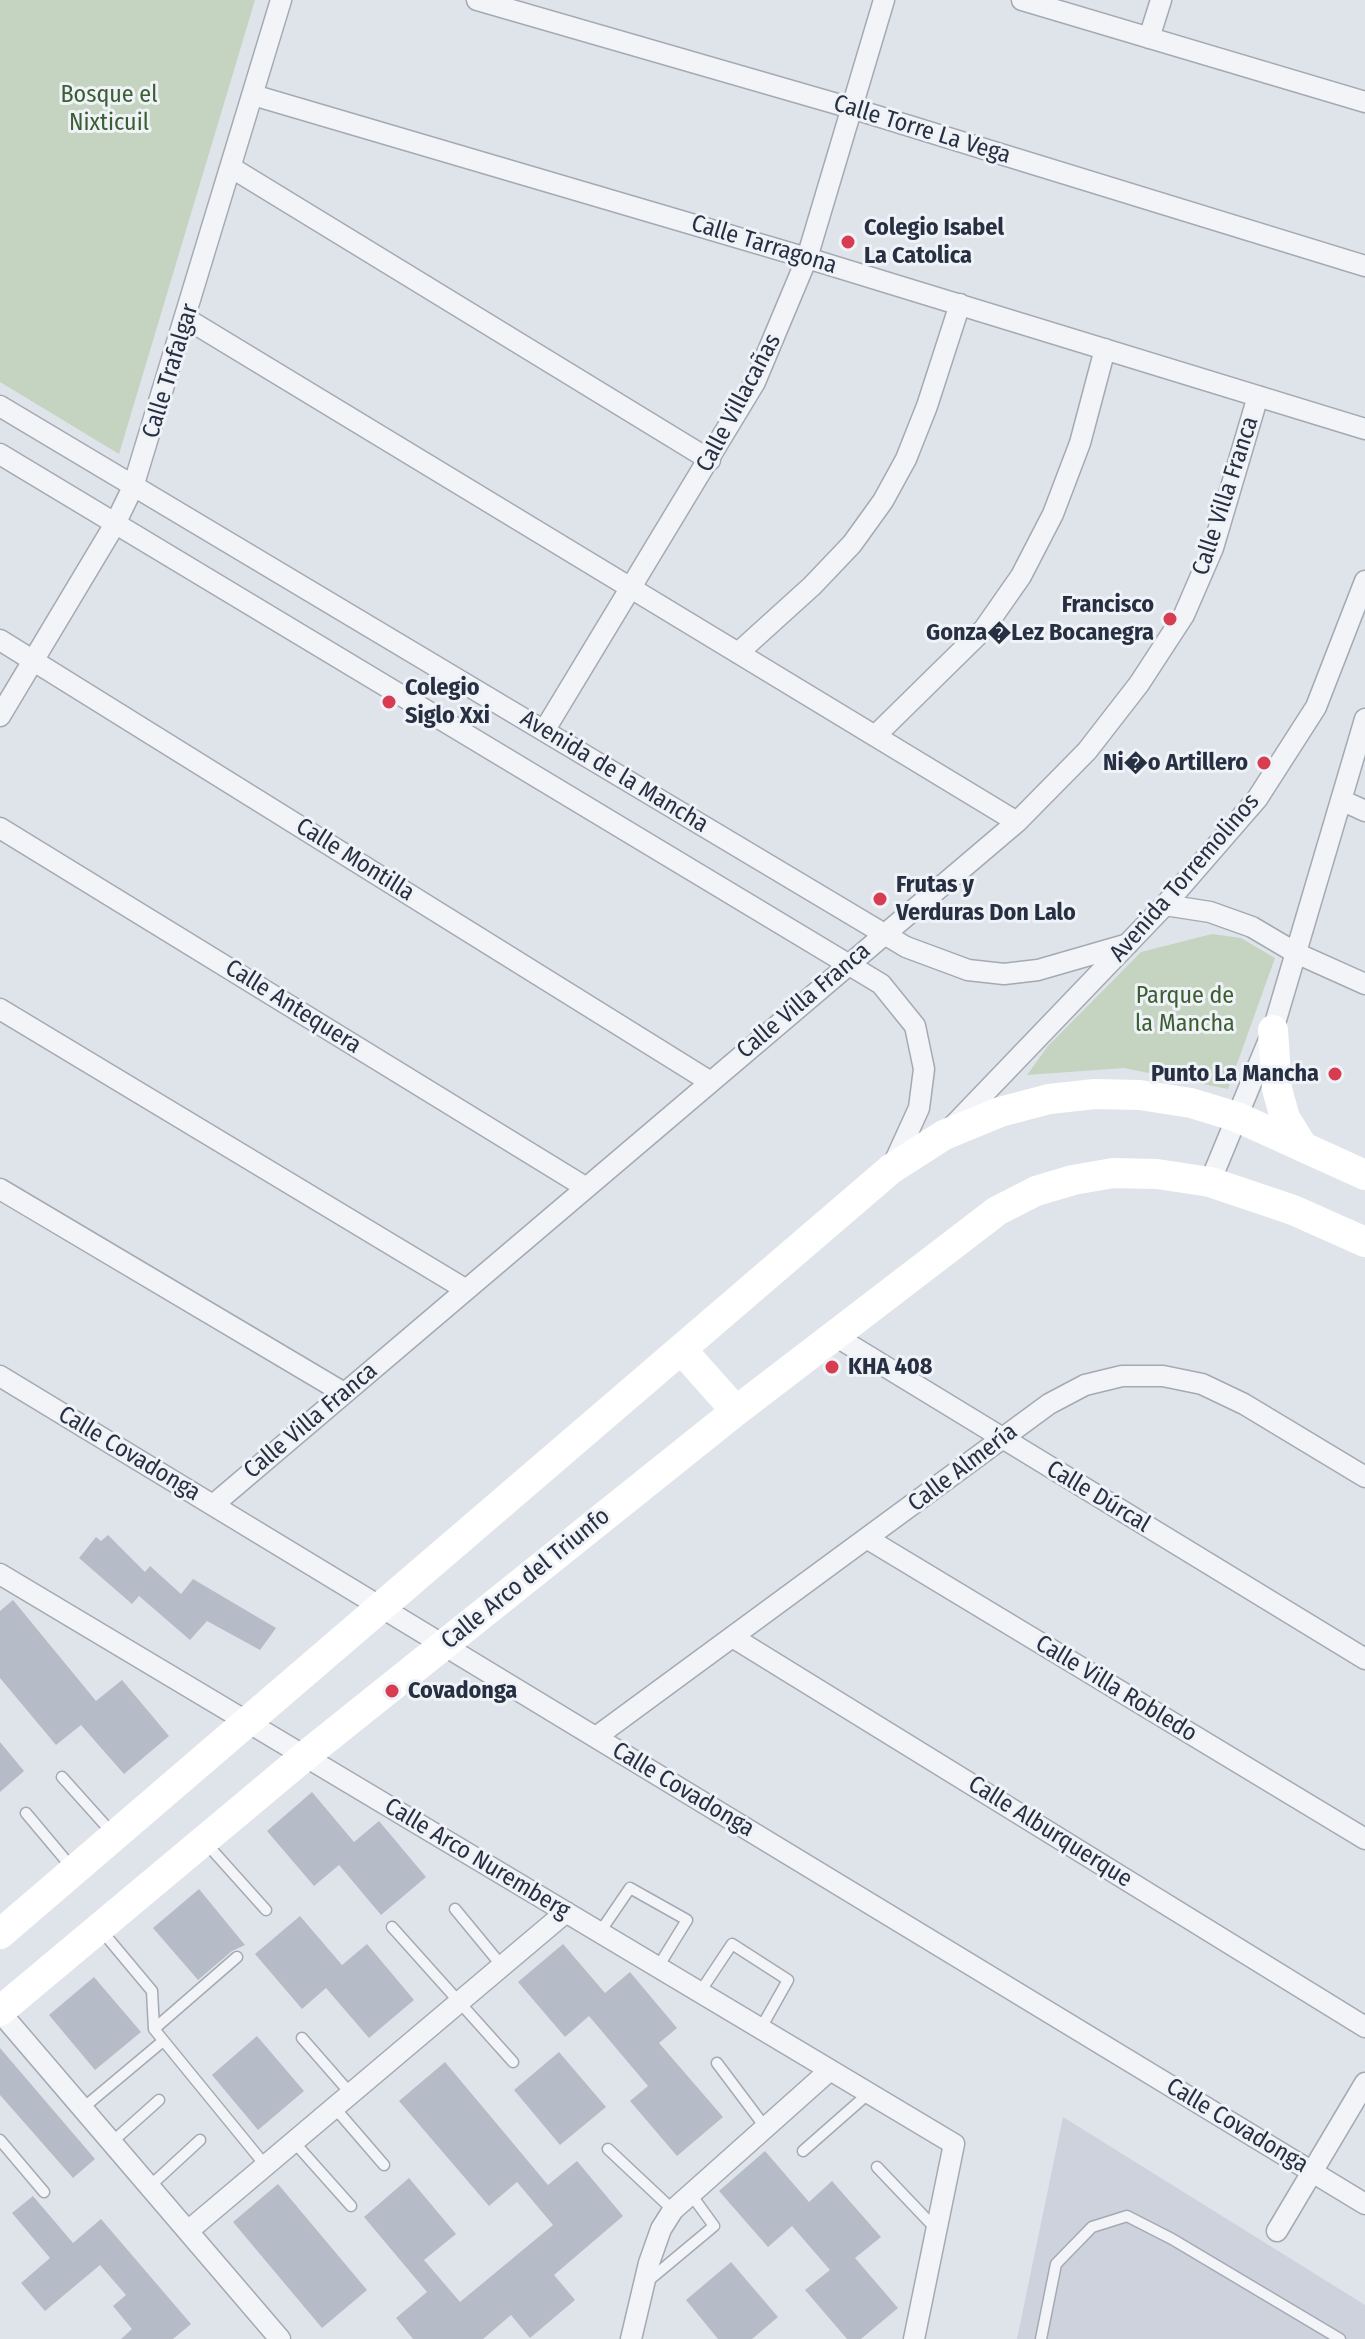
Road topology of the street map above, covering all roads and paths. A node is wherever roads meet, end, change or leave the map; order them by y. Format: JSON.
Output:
{"nodes":[{"id":1,"x":281,"y":0,"type":"edge"},
{"id":2,"x":477,"y":0,"type":"edge"},
{"id":3,"x":884,"y":0,"type":"edge"},
{"id":4,"x":1022,"y":0,"type":"edge"},
{"id":5,"x":1161,"y":0,"type":"edge"},
{"id":6,"x":1149,"y":38,"type":"junction"},
{"id":7,"x":253,"y":95,"type":"junction"},
{"id":8,"x":1365,"y":102,"type":"edge"},
{"id":9,"x":851,"y":108,"type":"junction"},
{"id":10,"x":232,"y":168,"type":"junction"},
{"id":11,"x":807,"y":258,"type":"junction"},
{"id":12,"x":1365,"y":266,"type":"edge"},
{"id":13,"x":960,"y":304,"type":"junction"},
{"id":14,"x":187,"y":319,"type":"junction"},
{"id":15,"x":1105,"y":349,"type":"junction"},
{"id":16,"x":1258,"y":396,"type":"junction"},
{"id":17,"x":0,"y":406,"type":"edge"},
{"id":18,"x":1365,"y":429,"type":"edge"},
{"id":19,"x":0,"y":454,"type":"edge"},
{"id":20,"x":710,"y":460,"type":"junction"},
{"id":21,"x":133,"y":487,"type":"junction"},
{"id":22,"x":115,"y":524,"type":"junction"},
{"id":23,"x":1365,"y":581,"type":"edge"},
{"id":24,"x":630,"y":588,"type":"junction"},
{"id":25,"x":0,"y":640,"type":"edge"},
{"id":26,"x":738,"y":653,"type":"junction"},
{"id":27,"x":33,"y":660,"type":"junction"},
{"id":28,"x":0,"y":716,"type":"edge"},
{"id":29,"x":1365,"y":719,"type":"edge"},
{"id":30,"x":544,"y":731,"type":"junction"},
{"id":31,"x":875,"y":736,"type":"junction"},
{"id":32,"x":1341,"y":800,"type":"junction"},
{"id":33,"x":1365,"y":811,"type":"edge"},
{"id":34,"x":1017,"y":822,"type":"junction"},
{"id":35,"x":0,"y":828,"type":"edge"},
{"id":36,"x":1165,"y":905,"type":"junction"},
{"id":37,"x":884,"y":933,"type":"junction"},
{"id":38,"x":1128,"y":944,"type":"junction"},
{"id":39,"x":1296,"y":953,"type":"junction"},
{"id":40,"x":847,"y":964,"type":"junction"},
{"id":41,"x":1365,"y":984,"type":"edge"},
{"id":42,"x":0,"y":1009,"type":"edge"},
{"id":43,"x":1273,"y":1030,"type":"junction"},
{"id":44,"x":709,"y":1081,"type":"junction"},
{"id":45,"x":1237,"y":1117,"type":"junction"},
{"id":46,"x":944,"y":1135,"type":"junction"},
{"id":47,"x":1303,"y":1147,"type":"junction"},
{"id":48,"x":891,"y":1169,"type":"junction"},
{"id":49,"x":1365,"y":1175,"type":"edge"},
{"id":50,"x":1210,"y":1182,"type":"junction"},
{"id":51,"x":585,"y":1187,"type":"junction"},
{"id":52,"x":0,"y":1189,"type":"edge"},
{"id":53,"x":1365,"y":1242,"type":"edge"},
{"id":54,"x":465,"y":1289,"type":"junction"},
{"id":55,"x":832,"y":1334,"type":"junction"},
{"id":56,"x":681,"y":1349,"type":"junction"},
{"id":57,"x":0,"y":1376,"type":"edge"},
{"id":58,"x":344,"y":1393,"type":"junction"},
{"id":59,"x":736,"y":1411,"type":"junction"},
{"id":60,"x":1003,"y":1438,"type":"junction"},
{"id":61,"x":1365,"y":1477,"type":"edge"},
{"id":62,"x":213,"y":1505,"type":"junction"},
{"id":63,"x":868,"y":1539,"type":"junction"},
{"id":64,"x":3,"y":1581,"type":"edge"},
{"id":65,"x":383,"y":1608,"type":"junction"},
{"id":66,"x":734,"y":1638,"type":"junction"},
{"id":67,"x":444,"y":1645,"type":"junction"},
{"id":68,"x":1365,"y":1659,"type":"edge"},
{"id":69,"x":249,"y":1723,"type":"junction"},
{"id":70,"x":596,"y":1737,"type":"junction"},
{"id":71,"x":305,"y":1756,"type":"junction"},
{"id":72,"x":62,"y":1777,"type":"dead end"},
{"id":73,"x":26,"y":1813,"type":"dead end"},
{"id":74,"x":115,"y":1837,"type":"junction"},
{"id":75,"x":1365,"y":1839,"type":"edge"},
{"id":76,"x":203,"y":1840,"type":"junction"},
{"id":77,"x":74,"y":1871,"type":"junction"},
{"id":78,"x":455,"y":1909,"type":"dead end"},
{"id":79,"x":266,"y":1910,"type":"dead end"},
{"id":80,"x":566,"y":1912,"type":"junction"},
{"id":81,"x":392,"y":1927,"type":"dead end"},
{"id":82,"x":99,"y":1928,"type":"junction"},
{"id":83,"x":600,"y":1932,"type":"junction"},
{"id":84,"x":0,"y":1934,"type":"edge"},
{"id":85,"x":237,"y":1957,"type":"dead end"},
{"id":86,"x":502,"y":1966,"type":"junction"},
{"id":87,"x":658,"y":1967,"type":"junction"},
{"id":88,"x":700,"y":1992,"type":"junction"},
{"id":89,"x":460,"y":2001,"type":"junction"},
{"id":90,"x":0,"y":2011,"type":"edge"},
{"id":91,"x":1365,"y":2027,"type":"edge"},
{"id":92,"x":761,"y":2028,"type":"junction"},
{"id":93,"x":154,"y":2029,"type":"junction"},
{"id":94,"x":302,"y":2038,"type":"dead end"},
{"id":95,"x":163,"y":2041,"type":"junction"},
{"id":96,"x":513,"y":2062,"type":"dead end"},
{"id":97,"x":717,"y":2063,"type":"dead end"},
{"id":98,"x":830,"y":2070,"type":"junction"},
{"id":99,"x":1365,"y":2083,"type":"edge"},
{"id":100,"x":869,"y":2093,"type":"junction"},
{"id":101,"x":351,"y":2094,"type":"junction"},
{"id":102,"x":159,"y":2100,"type":"dead end"},
{"id":103,"x":334,"y":2107,"type":"junction"},
{"id":104,"x":83,"y":2108,"type":"junction"},
{"id":105,"x":765,"y":2127,"type":"junction"},
{"id":106,"x":0,"y":2140,"type":"edge"},
{"id":107,"x":200,"y":2140,"type":"dead end"},
{"id":108,"x":112,"y":2142,"type":"junction"},
{"id":109,"x":294,"y":2142,"type":"junction"},
{"id":110,"x":608,"y":2149,"type":"dead end"},
{"id":111,"x":803,"y":2151,"type":"dead end"},
{"id":112,"x":265,"y":2165,"type":"junction"},
{"id":113,"x":384,"y":2165,"type":"dead end"},
{"id":114,"x":877,"y":2167,"type":"dead end"},
{"id":115,"x":1312,"y":2172,"type":"junction"},
{"id":116,"x":150,"y":2186,"type":"junction"},
{"id":117,"x":44,"y":2192,"type":"dead end"},
{"id":118,"x":690,"y":2193,"type":"junction"},
{"id":119,"x":1365,"y":2204,"type":"edge"},
{"id":120,"x":351,"y":2206,"type":"dead end"},
{"id":121,"x":673,"y":2210,"type":"junction"},
{"id":122,"x":937,"y":2230,"type":"junction"},
{"id":123,"x":188,"y":2231,"type":"junction"},
{"id":124,"x":1277,"y":2231,"type":"dead end"},
{"id":125,"x":643,"y":2285,"type":"junction"},
{"id":126,"x":280,"y":2339,"type":"edge"},
{"id":127,"x":631,"y":2339,"type":"edge"},
{"id":128,"x":914,"y":2339,"type":"edge"},
{"id":129,"x":1041,"y":2339,"type":"edge"},
{"id":130,"x":1340,"y":2339,"type":"edge"}],
"edges":[{"from":1,"to":7,"type":"street","name":"Calle Trafalgar"},
{"from":2,"to":9,"type":"street","name":"Calle Torre La Vega"},
{"from":3,"to":9,"type":"street","name":"Calle Villacañas"},
{"from":4,"to":6,"type":"street"},
{"from":5,"to":6,"type":"street"},
{"from":6,"to":8,"type":"street"},
{"from":7,"to":10,"type":"street","name":"Calle Trafalgar"},
{"from":7,"to":11,"type":"street","name":"Calle Tarragona"},
{"from":9,"to":11,"type":"street","name":"Calle Villacañas"},
{"from":9,"to":12,"type":"street","name":"Calle Torre La Vega"},
{"from":10,"to":14,"type":"street","name":"Calle Trafalgar"},
{"from":10,"to":20,"type":"street"},
{"from":11,"to":13,"type":"street","name":"Calle Tarragona"},
{"from":11,"to":20,"type":"street","name":"Calle Villacañas"},
{"from":13,"to":15,"type":"street","name":"Calle Tarragona"},
{"from":13,"to":26,"type":"street"},
{"from":14,"to":21,"type":"street","name":"Calle Trafalgar"},
{"from":14,"to":24,"type":"street"},
{"from":15,"to":16,"type":"street","name":"Calle Tarragona"},
{"from":15,"to":31,"type":"street"},
{"from":16,"to":18,"type":"street","name":"Calle Tarragona"},
{"from":16,"to":34,"type":"street","name":"Calle Villa Franca"},
{"from":17,"to":21,"type":"street","name":"Avenida de la Mancha"},
{"from":19,"to":22,"type":"street","name":"Avenida de la Mancha"},
{"from":20,"to":24,"type":"street","name":"Calle Villacañas"},
{"from":21,"to":22,"type":"street","name":"Calle Trafalgar"},
{"from":21,"to":30,"type":"street","name":"Avenida de la Mancha"},
{"from":22,"to":27,"type":"street","name":"Calle Trafalgar"},
{"from":22,"to":40,"type":"street","name":"Avenida de la Mancha"},
{"from":23,"to":36,"type":"street","name":"Avenida Torremolinos"},
{"from":24,"to":26,"type":"street"},
{"from":24,"to":30,"type":"street","name":"Calle Villacañas"},
{"from":25,"to":27,"type":"street","name":"Calle Montilla"},
{"from":26,"to":31,"type":"street"},
{"from":27,"to":28,"type":"street","name":"Calle Trafalgar"},
{"from":27,"to":44,"type":"street","name":"Calle Montilla"},
{"from":29,"to":32,"type":"street"},
{"from":30,"to":37,"type":"street","name":"Avenida de la Mancha"},
{"from":31,"to":34,"type":"street"},
{"from":32,"to":33,"type":"street"},
{"from":32,"to":39,"type":"street"},
{"from":34,"to":37,"type":"street","name":"Calle Villa Franca"},
{"from":35,"to":51,"type":"street","name":"Calle Antequera"},
{"from":36,"to":38,"type":"street","name":"Avenida Torremolinos"},
{"from":36,"to":39,"type":"street"},
{"from":37,"to":38,"type":"street","name":"Avenida de la Mancha"},
{"from":37,"to":40,"type":"street","name":"Calle Villa Franca"},
{"from":38,"to":46,"type":"street","name":"Avenida Torremolinos"},
{"from":39,"to":41,"type":"street"},
{"from":39,"to":43,"type":"street"},
{"from":40,"to":44,"type":"street","name":"Calle Villa Franca"},
{"from":40,"to":48,"type":"street","name":"Avenida de la Mancha"},
{"from":42,"to":54,"type":"street"},
{"from":43,"to":45,"type":"street"},
{"from":43,"to":47,"type":"street"},
{"from":44,"to":51,"type":"street","name":"Calle Villa Franca"},
{"from":45,"to":46,"type":"street"},
{"from":45,"to":47,"type":"street"},
{"from":45,"to":50,"type":"street"},
{"from":46,"to":48,"type":"street"},
{"from":47,"to":49,"type":"street"},
{"from":48,"to":56,"type":"street"},
{"from":50,"to":53,"type":"street"},
{"from":50,"to":55,"type":"street","name":"Calle Arco del Triunfo"},
{"from":51,"to":54,"type":"street","name":"Calle Villa Franca"},
{"from":52,"to":58,"type":"street"},
{"from":54,"to":58,"type":"street","name":"Calle Villa Franca"},
{"from":55,"to":59,"type":"street","name":"Calle Arco del Triunfo"},
{"from":55,"to":60,"type":"street","name":"Calle Dúrcal"},
{"from":56,"to":59,"type":"street"},
{"from":56,"to":65,"type":"street"},
{"from":57,"to":62,"type":"street","name":"Calle Covadonga"},
{"from":58,"to":62,"type":"street","name":"Calle Villa Franca"},
{"from":59,"to":67,"type":"street","name":"Calle Arco del Triunfo"},
{"from":60,"to":61,"type":"street","name":"Calle Almería"},
{"from":60,"to":63,"type":"street","name":"Calle Almería"},
{"from":60,"to":68,"type":"street","name":"Calle Dúrcal"},
{"from":62,"to":65,"type":"street","name":"Calle Covadonga"},
{"from":63,"to":66,"type":"street","name":"Calle Almería"},
{"from":63,"to":75,"type":"street","name":"Calle Villa Robledo"},
{"from":64,"to":69,"type":"street","name":"Calle Arco Nuremberg"},
{"from":65,"to":67,"type":"street","name":"Calle Covadonga"},
{"from":65,"to":69,"type":"street"},
{"from":66,"to":70,"type":"street","name":"Calle Almería"},
{"from":66,"to":91,"type":"street","name":"Calle Alburquerque"},
{"from":67,"to":70,"type":"street","name":"Calle Covadonga"},
{"from":67,"to":71,"type":"street","name":"Calle Arco del Triunfo"},
{"from":69,"to":71,"type":"street","name":"Calle Arco Nuremberg"},
{"from":69,"to":74,"type":"street"},
{"from":70,"to":115,"type":"street","name":"Calle Covadonga"},
{"from":71,"to":76,"type":"street","name":"Calle Arco del Triunfo"},
{"from":71,"to":80,"type":"street","name":"Calle Arco Nuremberg"},
{"from":72,"to":74,"type":"lane"},
{"from":73,"to":77,"type":"lane"},
{"from":74,"to":77,"type":"street"},
{"from":76,"to":79,"type":"lane"},
{"from":76,"to":82,"type":"street","name":"Calle Arco del Triunfo"},
{"from":77,"to":84,"type":"street"},
{"from":78,"to":86,"type":"lane"},
{"from":80,"to":83,"type":"street","name":"Calle Arco Nuremberg"},
{"from":80,"to":86,"type":"street"},
{"from":81,"to":89,"type":"lane"},
{"from":82,"to":90,"type":"street","name":"Calle Arco del Triunfo"},
{"from":82,"to":93,"type":"lane"},
{"from":83,"to":87,"type":"street","name":"Calle Arco Nuremberg"},
{"from":83,"to":87,"type":"lane"},
{"from":85,"to":93,"type":"lane"},
{"from":86,"to":89,"type":"street"},
{"from":87,"to":88,"type":"street","name":"Calle Arco Nuremberg"},
{"from":88,"to":92,"type":"street","name":"Calle Arco Nuremberg"},
{"from":88,"to":92,"type":"lane"},
{"from":89,"to":96,"type":"lane"},
{"from":89,"to":101,"type":"street"},
{"from":90,"to":104,"type":"street"},
{"from":92,"to":98,"type":"street","name":"Calle Arco Nuremberg"},
{"from":93,"to":95,"type":"lane"},
{"from":94,"to":101,"type":"lane"},
{"from":95,"to":104,"type":"lane"},
{"from":95,"to":112,"type":"lane"},
{"from":97,"to":105,"type":"lane"},
{"from":98,"to":100,"type":"street","name":"Calle Arco Nuremberg"},
{"from":98,"to":105,"type":"street"},
{"from":99,"to":115,"type":"street"},
{"from":100,"to":111,"type":"lane"},
{"from":100,"to":122,"type":"street","name":"Calle Arco Nuremberg"},
{"from":101,"to":103,"type":"street"},
{"from":102,"to":108,"type":"lane"},
{"from":103,"to":109,"type":"street"},
{"from":103,"to":113,"type":"lane"},
{"from":104,"to":108,"type":"street"},
{"from":105,"to":118,"type":"street"},
{"from":106,"to":117,"type":"lane"},
{"from":107,"to":116,"type":"lane"},
{"from":108,"to":116,"type":"street"},
{"from":109,"to":112,"type":"street"},
{"from":109,"to":120,"type":"lane"},
{"from":110,"to":121,"type":"lane"},
{"from":112,"to":123,"type":"street"},
{"from":114,"to":122,"type":"lane"},
{"from":115,"to":119,"type":"street","name":"Calle Covadonga"},
{"from":115,"to":124,"type":"street"},
{"from":116,"to":123,"type":"street"},
{"from":118,"to":121,"type":"street"},
{"from":118,"to":125,"type":"lane"},
{"from":121,"to":125,"type":"street"},
{"from":122,"to":128,"type":"street"},
{"from":123,"to":126,"type":"street"},
{"from":125,"to":127,"type":"street"},
{"from":129,"to":130,"type":"lane"}]}
